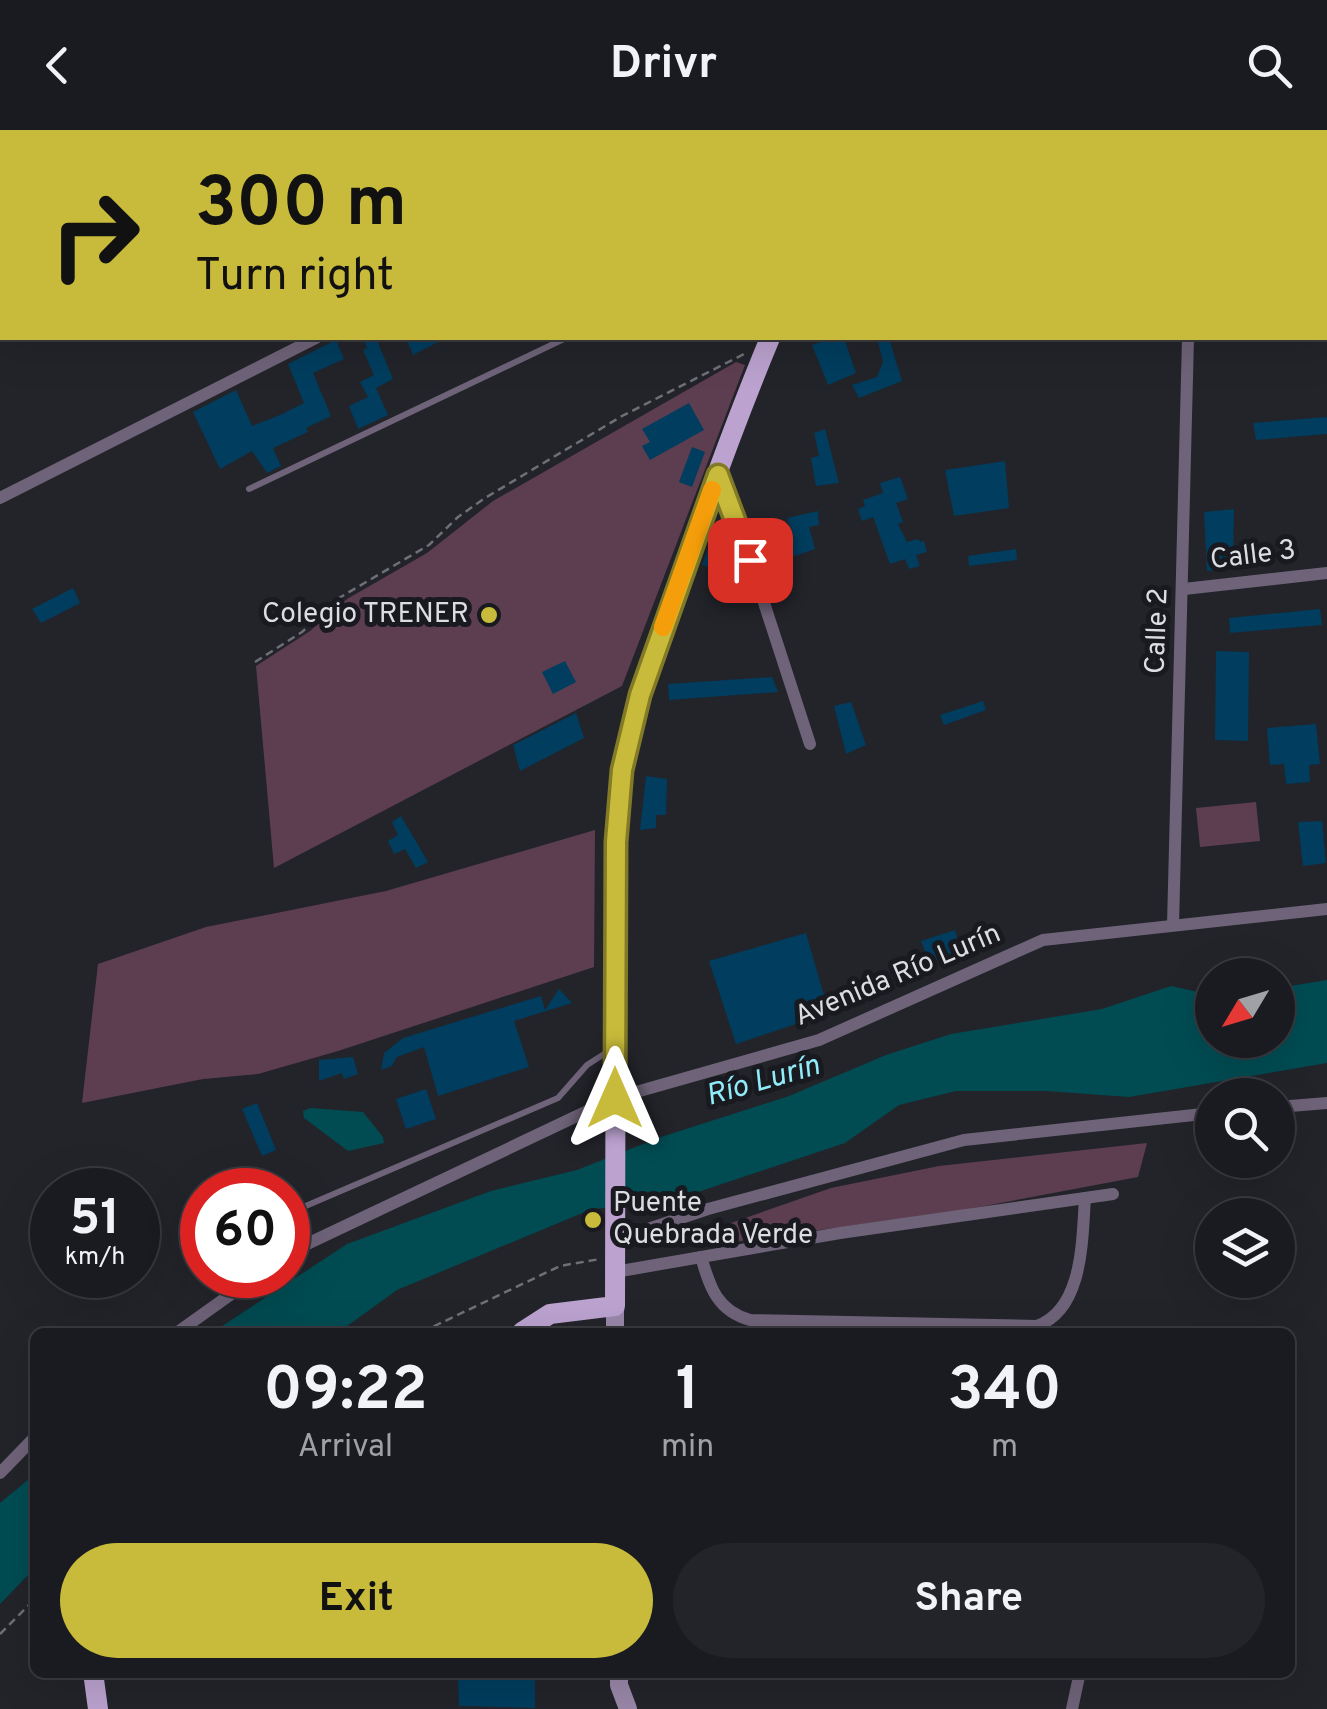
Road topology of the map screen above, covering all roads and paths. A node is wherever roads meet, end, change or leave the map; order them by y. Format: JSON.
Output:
{"nodes":[{"id":1,"x":312,"y":340,"type":"edge"},
{"id":2,"x":562,"y":340,"type":"edge"},
{"id":3,"x":1188,"y":340,"type":"edge"},
{"id":4,"x":768,"y":342,"type":"edge"},
{"id":5,"x":718,"y":475,"type":"junction"},
{"id":6,"x":248,"y":490,"type":"dead end"},
{"id":7,"x":0,"y":498,"type":"edge"},
{"id":8,"x":1327,"y":573,"type":"edge"},
{"id":9,"x":1184,"y":589,"type":"junction"},
{"id":10,"x":255,"y":662,"type":"dead end"},
{"id":11,"x":810,"y":744,"type":"dead end"},
{"id":12,"x":1327,"y":909,"type":"edge"},
{"id":13,"x":1174,"y":925,"type":"junction"},
{"id":14,"x":615,"y":1049,"type":"junction"},
{"id":15,"x":1327,"y":1102,"type":"edge"},
{"id":16,"x":1295,"y":1105,"type":"edge"},
{"id":17,"x":615,"y":1106,"type":"junction"},
{"id":18,"x":1195,"y":1115,"type":"edge"},
{"id":19,"x":1113,"y":1194,"type":"dead end"},
{"id":20,"x":1085,"y":1198,"type":"junction"},
{"id":21,"x":310,"y":1204,"type":"edge"},
{"id":22,"x":310,"y":1243,"type":"edge"},
{"id":23,"x":615,"y":1249,"type":"junction"},
{"id":24,"x":701,"y":1257,"type":"junction"},
{"id":25,"x":226,"y":1298,"type":"edge"},
{"id":26,"x":615,"y":1306,"type":"junction"},
{"id":27,"x":184,"y":1328,"type":"edge"},
{"id":28,"x":430,"y":1328,"type":"edge"},
{"id":29,"x":528,"y":1328,"type":"edge"},
{"id":30,"x":616,"y":1328,"type":"edge"},
{"id":31,"x":30,"y":1443,"type":"edge"},
{"id":32,"x":0,"y":1473,"type":"edge"},
{"id":33,"x":30,"y":1604,"type":"edge"},
{"id":34,"x":0,"y":1634,"type":"edge"},
{"id":35,"x":94,"y":1678,"type":"edge"},
{"id":36,"x":1079,"y":1678,"type":"edge"},
{"id":37,"x":619,"y":1679,"type":"edge"},
{"id":38,"x":98,"y":1709,"type":"edge"},
{"id":39,"x":620,"y":1709,"type":"edge"},
{"id":40,"x":628,"y":1709,"type":"edge"},
{"id":41,"x":1072,"y":1709,"type":"edge"}],
"edges":[{"from":1,"to":7,"type":"street"},
{"from":2,"to":6,"type":"lane"},
{"from":3,"to":9,"type":"street","name":"Calle 2"},
{"from":4,"to":5,"type":"main road"},
{"from":4,"to":10,"type":"path"},
{"from":5,"to":11,"type":"street"},
{"from":5,"to":14,"type":"main road"},
{"from":8,"to":9,"type":"street","name":"Calle 3"},
{"from":9,"to":13,"type":"street","name":"Calle 2"},
{"from":12,"to":13,"type":"street","name":"Avenida Río Lurín"},
{"from":13,"to":17,"type":"street","name":"Avenida Río Lurín"},
{"from":14,"to":17,"type":"main road"},
{"from":14,"to":21,"type":"lane"},
{"from":15,"to":16,"type":"street"},
{"from":17,"to":22,"type":"street","name":"Avenida Río Lurín"},
{"from":17,"to":23,"type":"main road"},
{"from":18,"to":23,"type":"street"},
{"from":19,"to":20,"type":"street"},
{"from":20,"to":24,"type":"street"},
{"from":20,"to":24,"type":"street"},
{"from":23,"to":24,"type":"street"},
{"from":23,"to":26,"type":"main road"},
{"from":23,"to":28,"type":"path"},
{"from":25,"to":27,"type":"street"},
{"from":26,"to":29,"type":"main road"},
{"from":26,"to":30,"type":"main road"},
{"from":31,"to":32,"type":"street"},
{"from":33,"to":34,"type":"path"},
{"from":35,"to":38,"type":"main road"},
{"from":36,"to":41,"type":"street"},
{"from":37,"to":39,"type":"street"},
{"from":37,"to":40,"type":"main road"}]}
